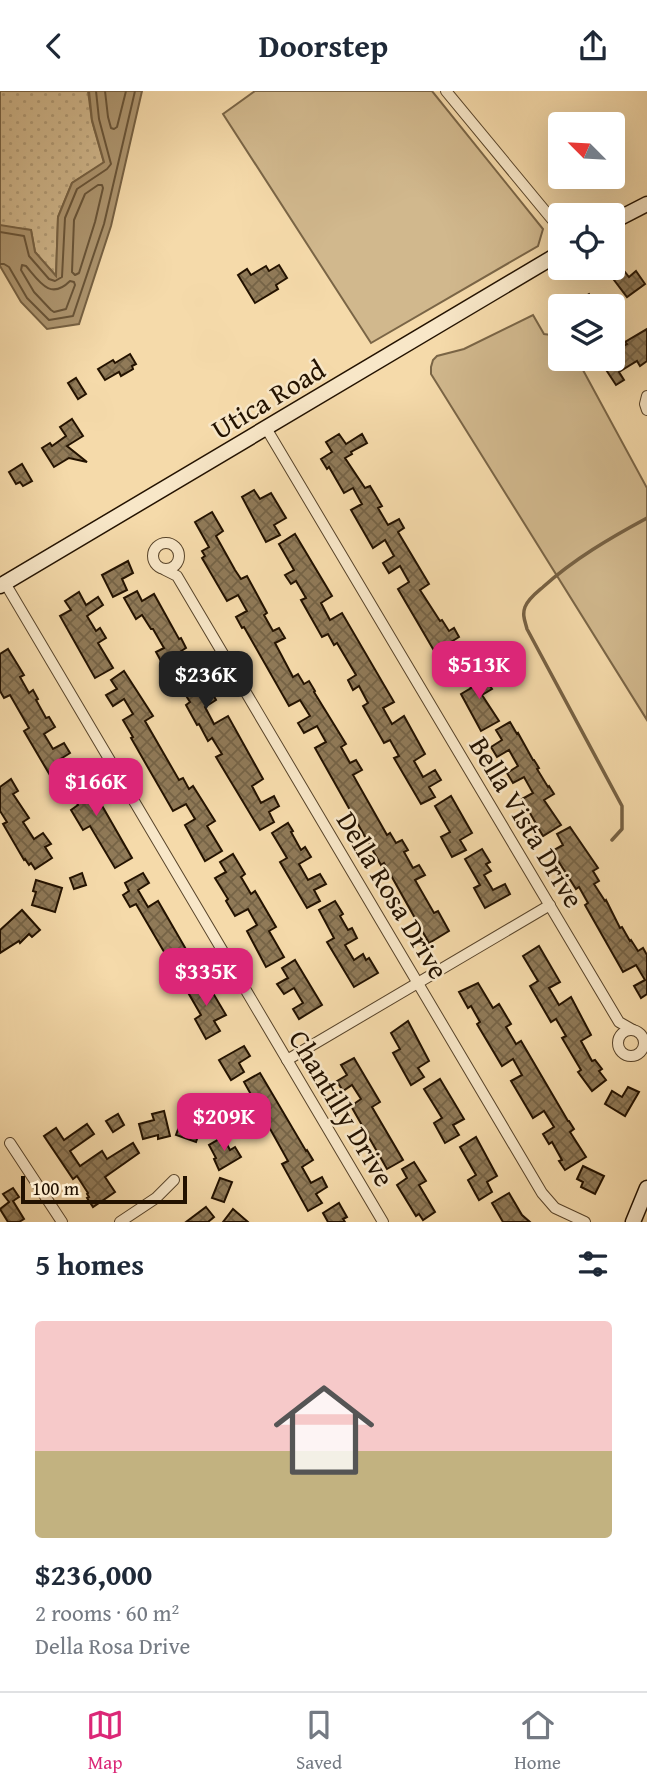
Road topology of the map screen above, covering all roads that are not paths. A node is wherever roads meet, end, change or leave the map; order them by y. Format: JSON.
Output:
{"nodes":[{"id":1,"x":446,"y":91,"type":"edge"},
{"id":2,"x":647,"y":204,"type":"edge"},
{"id":3,"x":548,"y":214,"type":"edge"},
{"id":4,"x":625,"y":215,"type":"edge"},
{"id":5,"x":548,"y":260,"type":"edge"},
{"id":6,"x":647,"y":396,"type":"edge"},
{"id":7,"x":647,"y":410,"type":"edge"},
{"id":8,"x":266,"y":428,"type":"junction"},
{"id":9,"x":179,"y":561,"type":"junction"},
{"id":10,"x":165,"y":570,"type":"junction"},
{"id":11,"x":177,"y":576,"type":"junction"},
{"id":12,"x":3,"y":585,"type":"edge"},
{"id":13,"x":550,"y":905,"type":"junction"},
{"id":14,"x":418,"y":983,"type":"junction"},
{"id":15,"x":619,"y":1022,"type":"junction"},
{"id":16,"x":633,"y":1030,"type":"junction"},
{"id":17,"x":619,"y":1038,"type":"junction"},
{"id":18,"x":287,"y":1061,"type":"junction"},
{"id":19,"x":10,"y":1143,"type":"dead end"},
{"id":20,"x":174,"y":1180,"type":"dead end"},
{"id":21,"x":647,"y":1188,"type":"edge"},
{"id":22,"x":62,"y":1222,"type":"edge"},
{"id":23,"x":120,"y":1222,"type":"edge"},
{"id":24,"x":383,"y":1222,"type":"edge"},
{"id":25,"x":585,"y":1222,"type":"edge"},
{"id":26,"x":633,"y":1222,"type":"edge"}],
"edges":[{"from":1,"to":3,"type":"street"},
{"from":2,"to":4,"type":"street"},
{"from":5,"to":8,"type":"street","name":"Utica Road"},
{"from":6,"to":7,"type":"street"},
{"from":8,"to":12,"type":"street","name":"Utica Road"},
{"from":8,"to":13,"type":"street","name":"Bella Vista Drive"},
{"from":9,"to":10,"type":"street"},
{"from":9,"to":10,"type":"street"},
{"from":9,"to":11,"type":"street"},
{"from":10,"to":11,"type":"street"},
{"from":11,"to":14,"type":"street","name":"Della Rosa Drive"},
{"from":12,"to":18,"type":"street","name":"Chantilly Drive"},
{"from":13,"to":14,"type":"street"},
{"from":13,"to":15,"type":"street","name":"Bella Vista Drive"},
{"from":14,"to":18,"type":"street"},
{"from":14,"to":25,"type":"street","name":"Della Rosa Drive"},
{"from":15,"to":16,"type":"street","name":"Bella Vista Drive"},
{"from":15,"to":17,"type":"street"},
{"from":16,"to":17,"type":"street"},
{"from":16,"to":17,"type":"street"},
{"from":18,"to":24,"type":"street","name":"Chantilly Drive"},
{"from":19,"to":22,"type":"street"},
{"from":20,"to":23,"type":"street"},
{"from":21,"to":26,"type":"street"}]}
